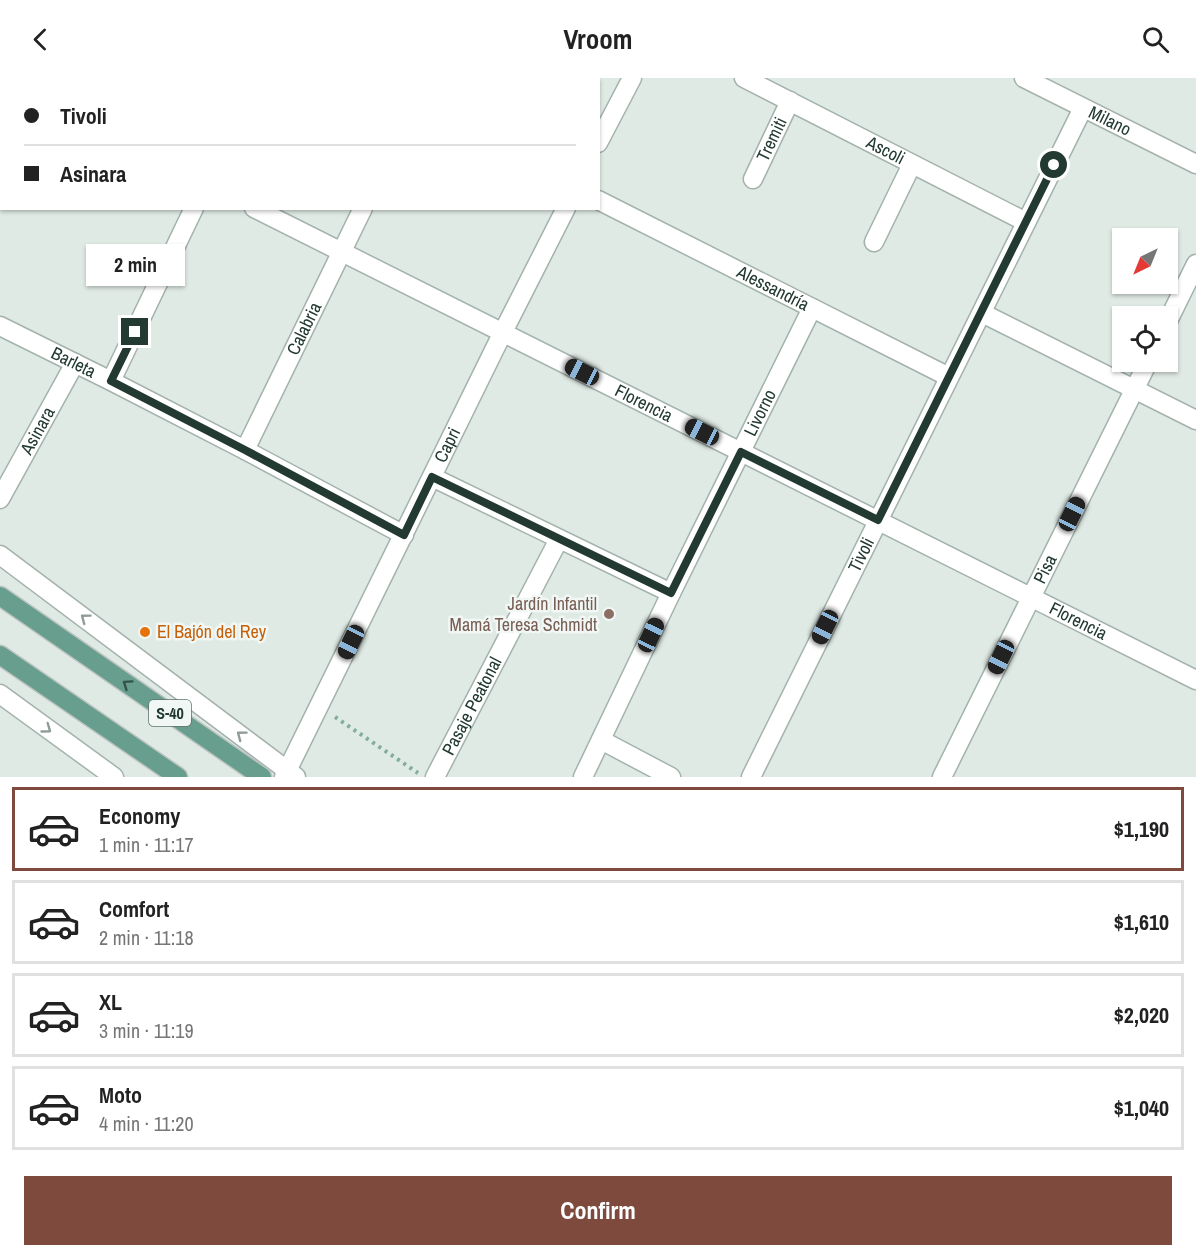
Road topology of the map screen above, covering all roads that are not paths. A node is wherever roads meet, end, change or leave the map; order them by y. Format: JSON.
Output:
{"nodes":[{"id":1,"x":632,"y":78,"type":"edge"},
{"id":2,"x":744,"y":78,"type":"edge"},
{"id":3,"x":1024,"y":78,"type":"edge"},
{"id":4,"x":790,"y":101,"type":"junction"},
{"id":5,"x":1083,"y":108,"type":"junction"},
{"id":6,"x":600,"y":139,"type":"edge"},
{"id":7,"x":912,"y":164,"type":"junction"},
{"id":8,"x":1196,"y":164,"type":"edge"},
{"id":9,"x":753,"y":178,"type":"dead end"},
{"id":10,"x":600,"y":201,"type":"edge"},
{"id":11,"x":193,"y":210,"type":"edge"},
{"id":12,"x":258,"y":210,"type":"edge"},
{"id":13,"x":362,"y":210,"type":"edge"},
{"id":14,"x":565,"y":210,"type":"edge"},
{"id":15,"x":1026,"y":222,"type":"junction"},
{"id":16,"x":874,"y":242,"type":"dead end"},
{"id":17,"x":342,"y":252,"type":"junction"},
{"id":18,"x":1196,"y":264,"type":"edge"},
{"id":19,"x":1175,"y":306,"type":"edge"},
{"id":20,"x":812,"y":308,"type":"junction"},
{"id":21,"x":982,"y":313,"type":"junction"},
{"id":22,"x":0,"y":326,"type":"edge"},
{"id":23,"x":503,"y":332,"type":"junction"},
{"id":24,"x":75,"y":363,"type":"junction"},
{"id":25,"x":1143,"y":372,"type":"edge"},
{"id":26,"x":950,"y":377,"type":"junction"},
{"id":27,"x":111,"y":381,"type":"junction"},
{"id":28,"x":1134,"y":389,"type":"junction"},
{"id":29,"x":1196,"y":420,"type":"edge"},
{"id":30,"x":245,"y":450,"type":"junction"},
{"id":31,"x":741,"y":452,"type":"junction"},
{"id":32,"x":432,"y":477,"type":"junction"},
{"id":33,"x":0,"y":499,"type":"edge"},
{"id":34,"x":878,"y":520,"type":"junction"},
{"id":35,"x":404,"y":535,"type":"junction"},
{"id":36,"x":559,"y":539,"type":"junction"},
{"id":37,"x":0,"y":555,"type":"edge"},
{"id":38,"x":671,"y":593,"type":"junction"},
{"id":39,"x":0,"y":596,"type":"edge"},
{"id":40,"x":1031,"y":597,"type":"junction"},
{"id":41,"x":0,"y":655,"type":"edge"},
{"id":42,"x":1196,"y":680,"type":"edge"},
{"id":43,"x":0,"y":694,"type":"edge"},
{"id":44,"x":602,"y":740,"type":"junction"},
{"id":45,"x":159,"y":764,"type":"junction"},
{"id":46,"x":290,"y":775,"type":"edge"},
{"id":47,"x":114,"y":777,"type":"edge"},
{"id":48,"x":178,"y":777,"type":"edge"},
{"id":49,"x":185,"y":777,"type":"edge"},
{"id":50,"x":261,"y":777,"type":"edge"},
{"id":51,"x":435,"y":777,"type":"edge"},
{"id":52,"x":583,"y":777,"type":"edge"},
{"id":53,"x":671,"y":777,"type":"edge"},
{"id":54,"x":751,"y":777,"type":"edge"},
{"id":55,"x":942,"y":777,"type":"edge"}],
"edges":[{"from":1,"to":6,"type":"street"},
{"from":2,"to":4,"type":"street","name":"Ascoli"},
{"from":3,"to":5,"type":"street","name":"Milano"},
{"from":4,"to":7,"type":"street","name":"Ascoli"},
{"from":4,"to":9,"type":"street","name":"Tremiti"},
{"from":5,"to":8,"type":"street","name":"Milano"},
{"from":5,"to":15,"type":"street","name":"Tivoli"},
{"from":7,"to":15,"type":"street","name":"Ascoli"},
{"from":7,"to":16,"type":"street"},
{"from":10,"to":20,"type":"street","name":"Alessandría"},
{"from":11,"to":27,"type":"street"},
{"from":12,"to":17,"type":"street","name":"Florencia"},
{"from":13,"to":17,"type":"street","name":"Calabria"},
{"from":14,"to":23,"type":"street","name":"Capri"},
{"from":15,"to":21,"type":"street","name":"Tivoli"},
{"from":17,"to":23,"type":"street","name":"Florencia"},
{"from":17,"to":30,"type":"street","name":"Calabria"},
{"from":18,"to":19,"type":"street"},
{"from":20,"to":26,"type":"street","name":"Alessandría"},
{"from":20,"to":31,"type":"street","name":"Livorno"},
{"from":21,"to":26,"type":"street","name":"Tivoli"},
{"from":21,"to":28,"type":"street"},
{"from":22,"to":24,"type":"street","name":"Barleta"},
{"from":23,"to":31,"type":"street","name":"Florencia"},
{"from":23,"to":32,"type":"street","name":"Capri"},
{"from":24,"to":27,"type":"street","name":"Barleta"},
{"from":24,"to":33,"type":"street","name":"Asinara"},
{"from":25,"to":28,"type":"street","name":"Pisa"},
{"from":26,"to":34,"type":"street","name":"Tivoli"},
{"from":27,"to":30,"type":"street","name":"Barleta"},
{"from":28,"to":29,"type":"street"},
{"from":28,"to":40,"type":"street","name":"Pisa"},
{"from":30,"to":35,"type":"street","name":"Barleta"},
{"from":31,"to":34,"type":"street","name":"Florencia"},
{"from":31,"to":38,"type":"street","name":"Livorno"},
{"from":32,"to":35,"type":"street","name":"Capri"},
{"from":32,"to":36,"type":"street"},
{"from":34,"to":40,"type":"street","name":"Florencia"},
{"from":34,"to":54,"type":"street","name":"Tivoli"},
{"from":35,"to":46,"type":"street","name":"Capri"},
{"from":36,"to":38,"type":"street"},
{"from":36,"to":51,"type":"street","name":"Pasaje Peatonal"},
{"from":46,"to":37,"type":"street","one_way":true},
{"from":38,"to":44,"type":"street","name":"Livorno"},
{"from":50,"to":39,"type":"main road","number":"S-40","one_way":true},
{"from":40,"to":42,"type":"street","name":"Florencia"},
{"from":40,"to":55,"type":"street","name":"Pisa"},
{"from":41,"to":45,"type":"main road","number":"S-40"},
{"from":43,"to":47,"type":"street","one_way":true},
{"from":44,"to":52,"type":"street","name":"Livorno"},
{"from":44,"to":53,"type":"street"},
{"from":45,"to":48,"type":"main road","number":"S-40"},
{"from":45,"to":49,"type":"main road"}]}
